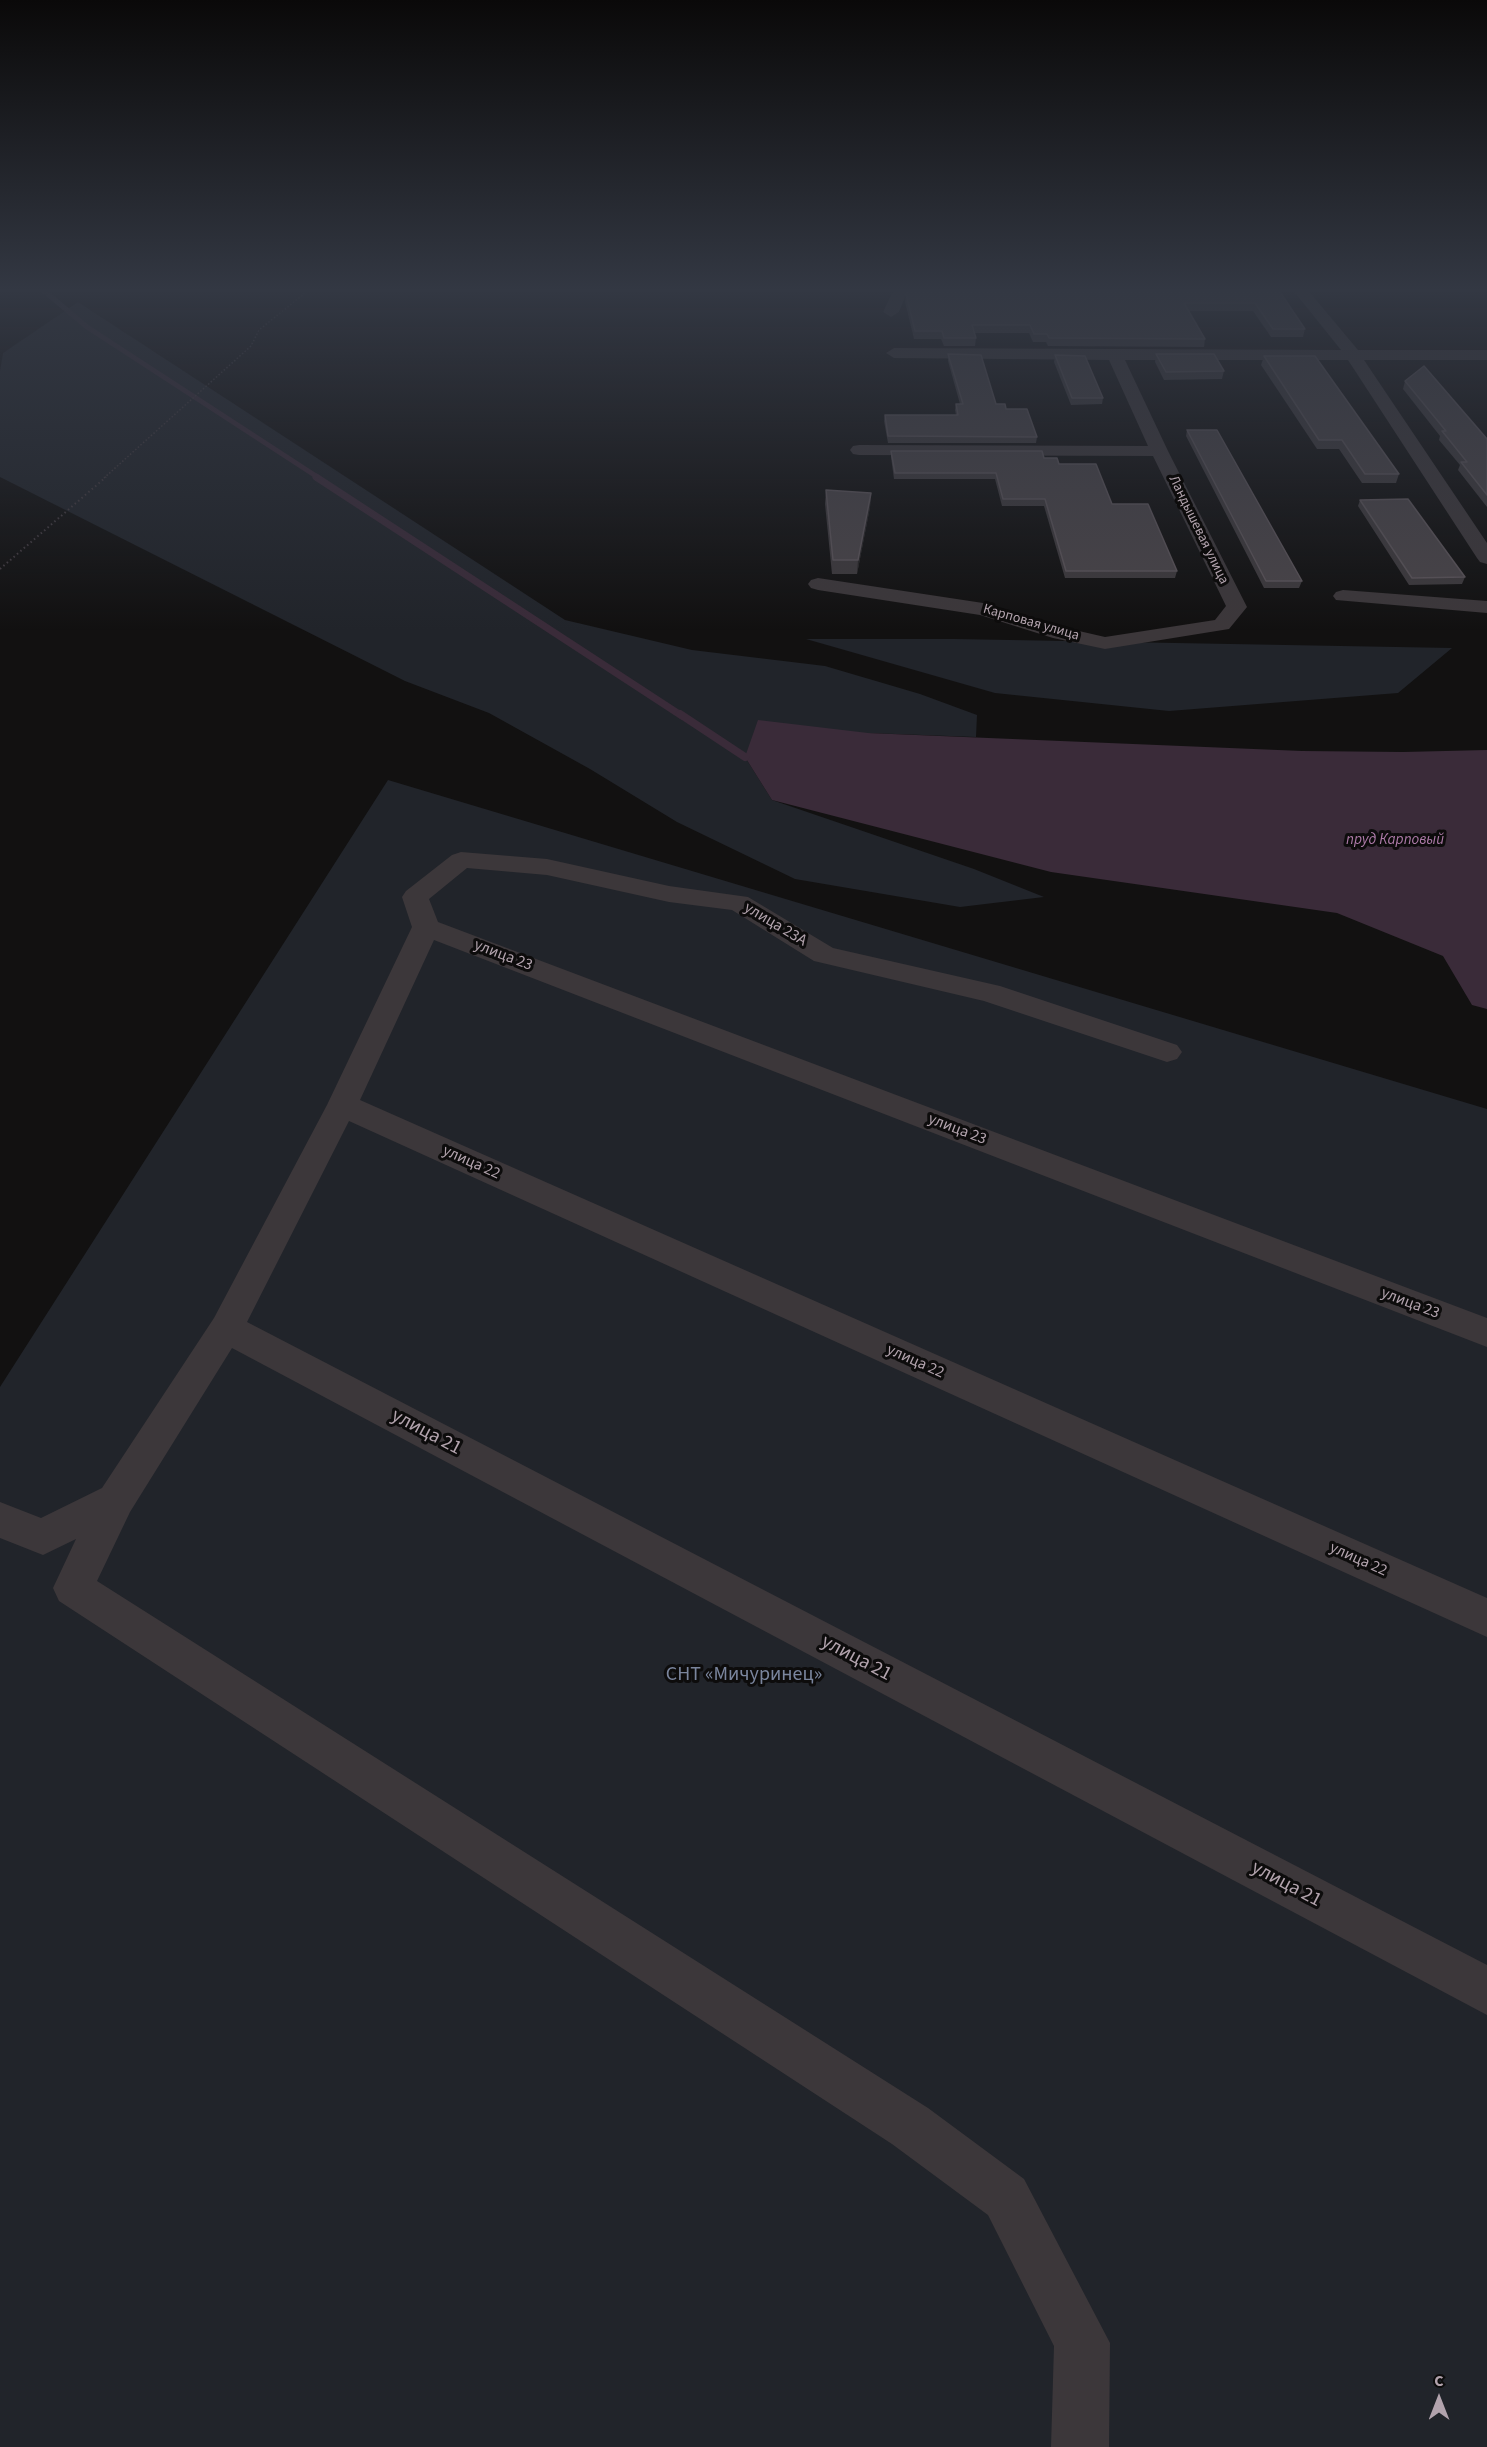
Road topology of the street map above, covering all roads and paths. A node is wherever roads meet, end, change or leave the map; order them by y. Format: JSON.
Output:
{"nodes":[{"id":1,"x":190,"y":403,"type":"edge"},
{"id":2,"x":1137,"y":403,"type":"edge"},
{"id":3,"x":1385,"y":403,"type":"edge"},
{"id":4,"x":859,"y":450,"type":"dead end"},
{"id":5,"x":1159,"y":450,"type":"junction"},
{"id":6,"x":1487,"y":558,"type":"edge"},
{"id":7,"x":0,"y":569,"type":"edge"},
{"id":8,"x":818,"y":584,"type":"dead end"},
{"id":9,"x":1343,"y":596,"type":"dead end"},
{"id":10,"x":1487,"y":606,"type":"edge"},
{"id":11,"x":1237,"y":607,"type":"joint"},
{"id":12,"x":426,"y":927,"type":"junction"},
{"id":13,"x":1167,"y":1052,"type":"dead end"},
{"id":14,"x":342,"y":1105,"type":"junction"},
{"id":15,"x":226,"y":1328,"type":"junction"},
{"id":16,"x":1487,"y":1333,"type":"edge"},
{"id":17,"x":116,"y":1500,"type":"junction"},
{"id":18,"x":0,"y":1520,"type":"edge"},
{"id":19,"x":1487,"y":1618,"type":"edge"},
{"id":20,"x":1487,"y":1991,"type":"edge"},
{"id":21,"x":1080,"y":2447,"type":"edge"}],
"edges":[{"from":1,"to":7,"type":"path"},
{"from":2,"to":5,"type":"street","name":"Ландышевая улица"},
{"from":3,"to":6,"type":"street"},
{"from":4,"to":5,"type":"street"},
{"from":5,"to":11,"type":"street","name":"Ландышевая улица"},
{"from":8,"to":11,"type":"street","name":"Карповая улица"},
{"from":9,"to":10,"type":"street"},
{"from":12,"to":13,"type":"street","name":"улица 23А"},
{"from":12,"to":14,"type":"street"},
{"from":12,"to":16,"type":"street","name":"улица 23"},
{"from":14,"to":15,"type":"street"},
{"from":14,"to":19,"type":"street","name":"улица 22"},
{"from":15,"to":17,"type":"street"},
{"from":15,"to":20,"type":"street","name":"улица 21"},
{"from":17,"to":18,"type":"street"},
{"from":17,"to":21,"type":"street"}]}
